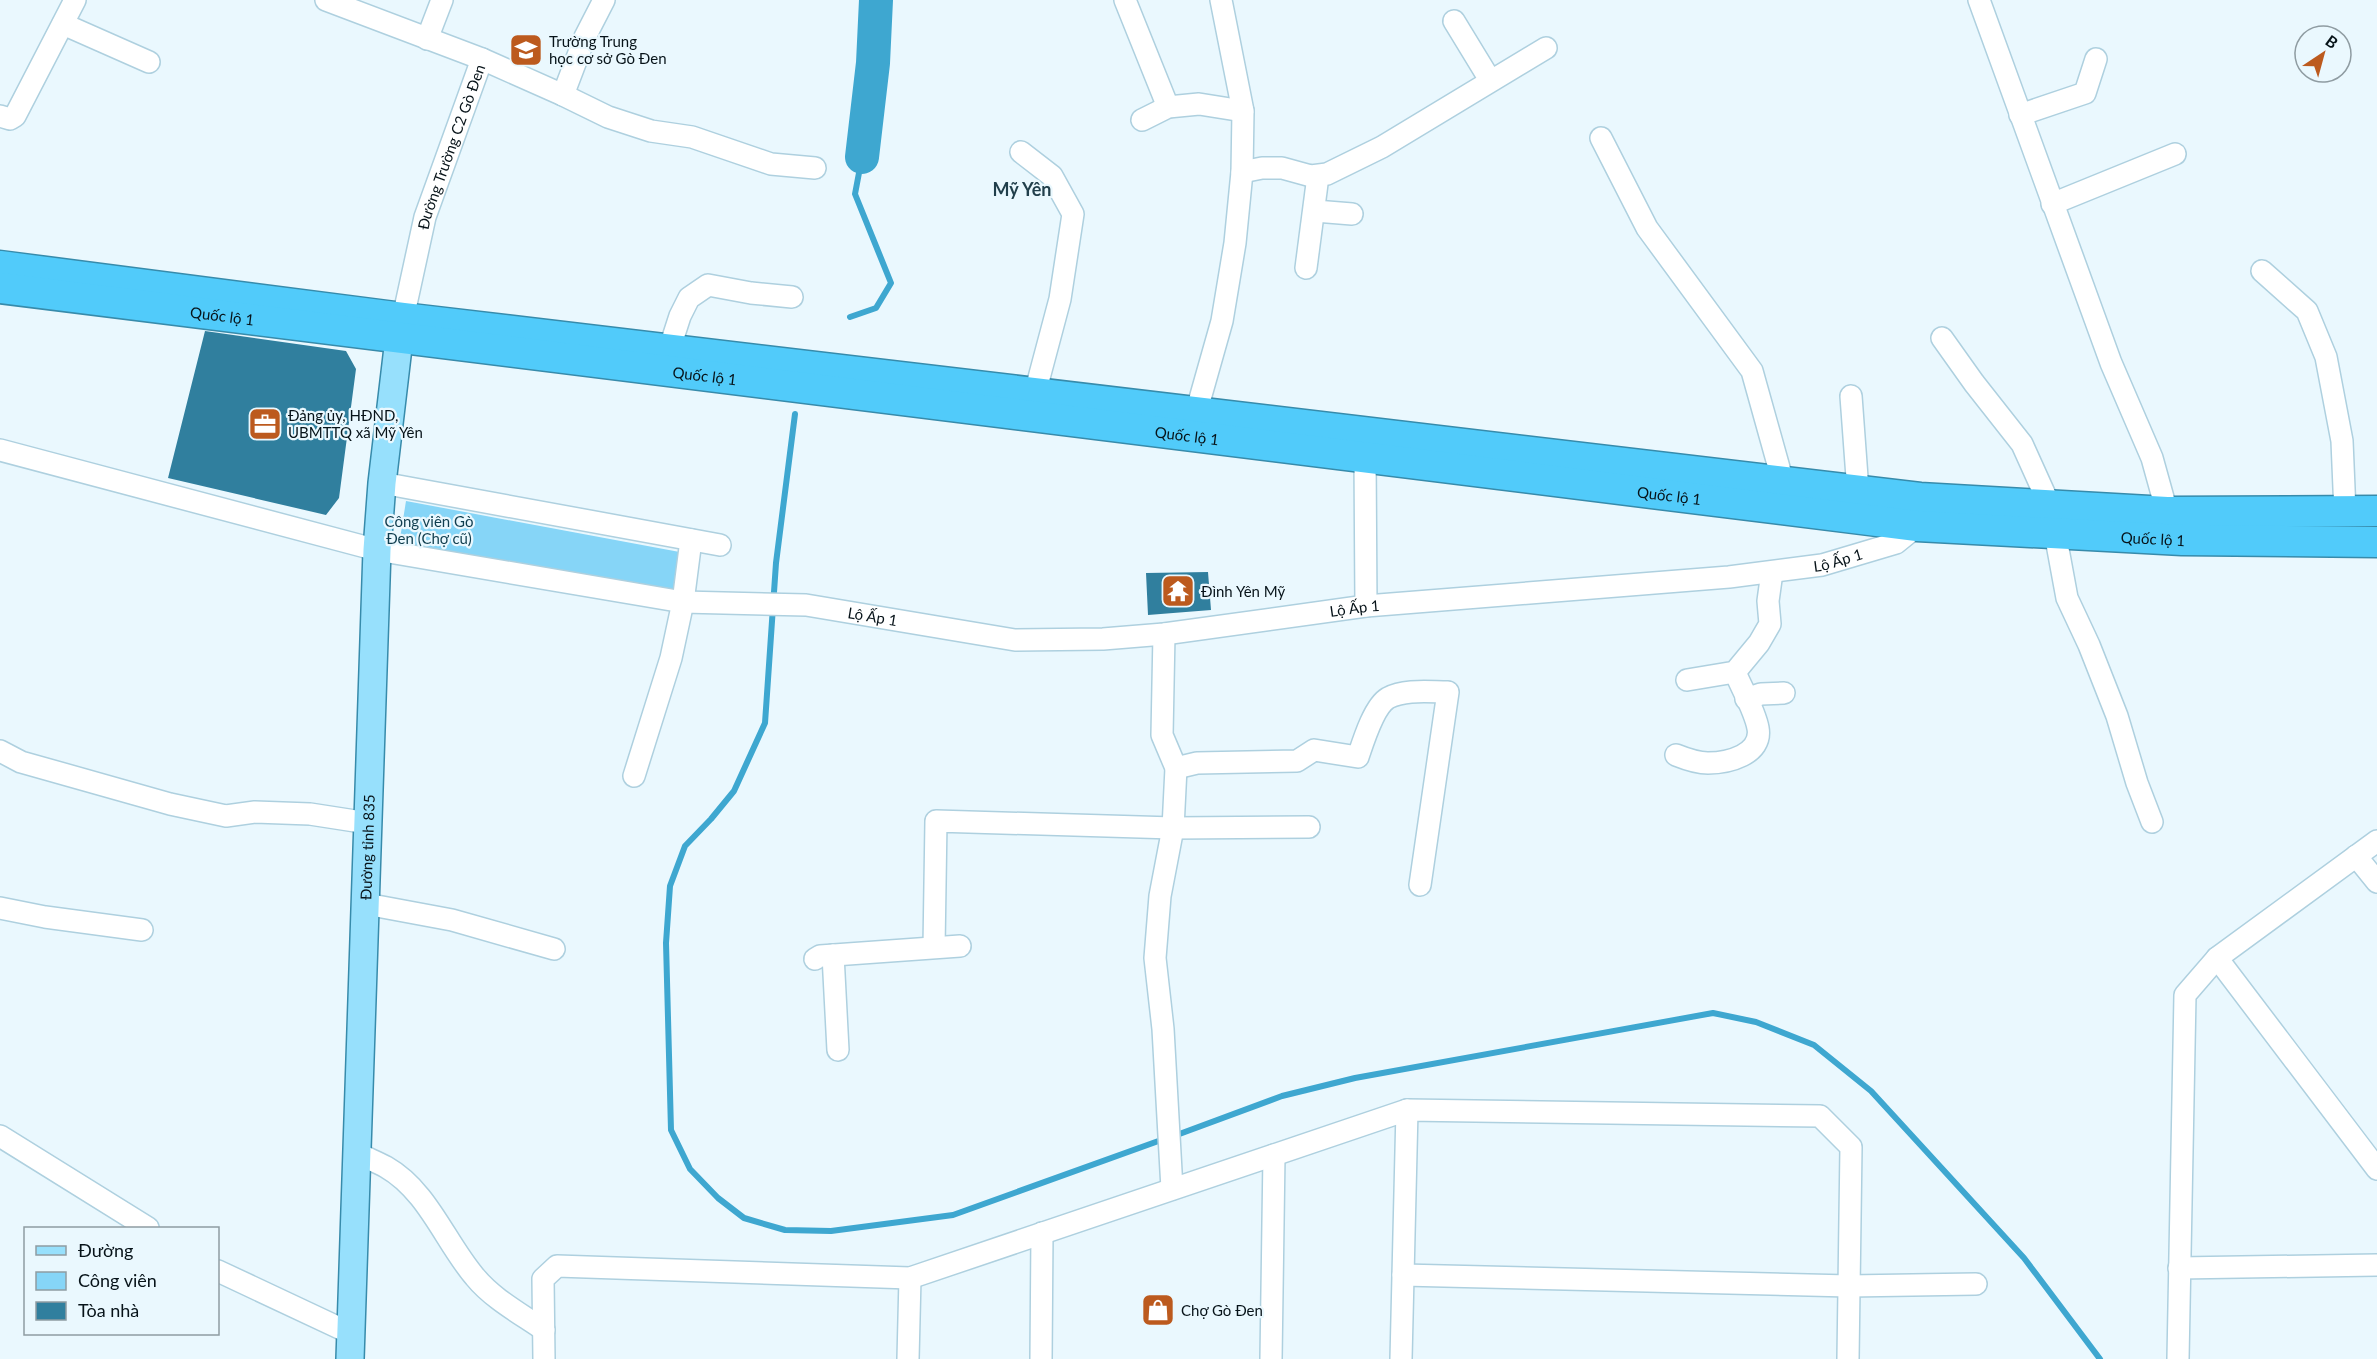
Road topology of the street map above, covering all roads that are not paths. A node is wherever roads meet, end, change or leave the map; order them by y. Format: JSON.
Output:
{"nodes":[{"id":1,"x":75,"y":0,"type":"edge"},
{"id":2,"x":326,"y":0,"type":"edge"},
{"id":3,"x":442,"y":0,"type":"edge"},
{"id":4,"x":604,"y":0,"type":"edge"},
{"id":5,"x":1125,"y":0,"type":"edge"},
{"id":6,"x":1221,"y":0,"type":"edge"},
{"id":7,"x":1979,"y":0,"type":"edge"},
{"id":8,"x":1454,"y":21,"type":"dead end"},
{"id":9,"x":63,"y":24,"type":"junction"},
{"id":10,"x":427,"y":39,"type":"junction"},
{"id":11,"x":1546,"y":48,"type":"dead end"},
{"id":12,"x":482,"y":59,"type":"junction"},
{"id":13,"x":2096,"y":59,"type":"dead end"},
{"id":14,"x":149,"y":62,"type":"dead end"},
{"id":15,"x":1490,"y":80,"type":"junction"},
{"id":16,"x":563,"y":95,"type":"junction"},
{"id":17,"x":1168,"y":107,"type":"junction"},
{"id":18,"x":1243,"y":111,"type":"junction"},
{"id":19,"x":2020,"y":115,"type":"junction"},
{"id":20,"x":0,"y":116,"type":"edge"},
{"id":21,"x":1142,"y":120,"type":"dead end"},
{"id":22,"x":1601,"y":138,"type":"dead end"},
{"id":23,"x":1021,"y":152,"type":"dead end"},
{"id":24,"x":2175,"y":154,"type":"dead end"},
{"id":25,"x":815,"y":168,"type":"dead end"},
{"id":26,"x":1242,"y":172,"type":"junction"},
{"id":27,"x":1318,"y":176,"type":"junction"},
{"id":28,"x":2052,"y":204,"type":"junction"},
{"id":29,"x":1315,"y":211,"type":"junction"},
{"id":30,"x":1352,"y":214,"type":"dead end"},
{"id":31,"x":0,"y":266,"type":"edge"},
{"id":32,"x":1306,"y":268,"type":"dead end"},
{"id":33,"x":2262,"y":271,"type":"dead end"},
{"id":34,"x":0,"y":288,"type":"edge"},
{"id":35,"x":792,"y":297,"type":"dead end"},
{"id":36,"x":401,"y":328,"type":"junction"},
{"id":37,"x":1942,"y":338,"type":"dead end"},
{"id":38,"x":669,"y":350,"type":"junction"},
{"id":39,"x":1035,"y":393,"type":"junction"},
{"id":40,"x":1851,"y":396,"type":"dead end"},
{"id":41,"x":1196,"y":412,"type":"junction"},
{"id":42,"x":0,"y":450,"type":"edge"},
{"id":43,"x":1365,"y":456,"type":"junction"},
{"id":44,"x":1784,"y":482,"type":"junction"},
{"id":45,"x":382,"y":483,"type":"junction"},
{"id":46,"x":1858,"y":491,"type":"junction"},
{"id":47,"x":2377,"y":511,"type":"edge"},
{"id":48,"x":2345,"y":512,"type":"junction"},
{"id":49,"x":2167,"y":513,"type":"junction"},
{"id":50,"x":2053,"y":520,"type":"junction"},
{"id":51,"x":1917,"y":526,"type":"junction"},
{"id":52,"x":691,"y":540,"type":"junction"},
{"id":53,"x":2377,"y":542,"type":"edge"},
{"id":54,"x":720,"y":545,"type":"dead end"},
{"id":55,"x":377,"y":550,"type":"junction"},
{"id":56,"x":1772,"y":572,"type":"junction"},
{"id":57,"x":683,"y":602,"type":"junction"},
{"id":58,"x":1366,"y":606,"type":"junction"},
{"id":59,"x":1164,"y":634,"type":"junction"},
{"id":60,"x":1735,"y":672,"type":"junction"},
{"id":61,"x":1687,"y":680,"type":"dead end"},
{"id":62,"x":1784,"y":693,"type":"dead end"},
{"id":63,"x":1746,"y":699,"type":"junction"},
{"id":64,"x":0,"y":751,"type":"edge"},
{"id":65,"x":1676,"y":755,"type":"dead end"},
{"id":66,"x":1176,"y":768,"type":"junction"},
{"id":67,"x":634,"y":776,"type":"dead end"},
{"id":68,"x":2152,"y":822,"type":"dead end"},
{"id":69,"x":368,"y":824,"type":"junction"},
{"id":70,"x":1309,"y":827,"type":"dead end"},
{"id":71,"x":1173,"y":828,"type":"junction"},
{"id":72,"x":2377,"y":841,"type":"edge"},
{"id":73,"x":2356,"y":856,"type":"junction"},
{"id":74,"x":2377,"y":882,"type":"edge"},
{"id":75,"x":1420,"y":885,"type":"dead end"},
{"id":76,"x":366,"y":904,"type":"junction"},
{"id":77,"x":0,"y":908,"type":"edge"},
{"id":78,"x":142,"y":930,"type":"dead end"},
{"id":79,"x":960,"y":945,"type":"dead end"},
{"id":80,"x":934,"y":947,"type":"junction"},
{"id":81,"x":554,"y":949,"type":"dead end"},
{"id":82,"x":2217,"y":958,"type":"junction"},
{"id":83,"x":838,"y":1050,"type":"dead end"},
{"id":84,"x":1407,"y":1110,"type":"junction"},
{"id":85,"x":0,"y":1136,"type":"edge"},
{"id":86,"x":357,"y":1153,"type":"junction"},
{"id":87,"x":1274,"y":1155,"type":"junction"},
{"id":88,"x":2377,"y":1168,"type":"edge"},
{"id":89,"x":1172,"y":1189,"type":"junction"},
{"id":90,"x":146,"y":1227,"type":"edge"},
{"id":91,"x":1042,"y":1233,"type":"junction"},
{"id":92,"x":2377,"y":1265,"type":"edge"},
{"id":93,"x":2180,"y":1268,"type":"junction"},
{"id":94,"x":219,"y":1272,"type":"edge"},
{"id":95,"x":1403,"y":1275,"type":"junction"},
{"id":96,"x":910,"y":1278,"type":"junction"},
{"id":97,"x":1976,"y":1284,"type":"dead end"},
{"id":98,"x":1849,"y":1286,"type":"junction"},
{"id":99,"x":544,"y":1330,"type":"junction"},
{"id":100,"x":350,"y":1346,"type":"edge"},
{"id":101,"x":544,"y":1359,"type":"edge"},
{"id":102,"x":908,"y":1359,"type":"edge"},
{"id":103,"x":1041,"y":1359,"type":"edge"},
{"id":104,"x":1271,"y":1359,"type":"edge"},
{"id":105,"x":1401,"y":1359,"type":"edge"},
{"id":106,"x":1848,"y":1359,"type":"edge"},
{"id":107,"x":2178,"y":1359,"type":"edge"}],
"edges":[{"from":1,"to":9,"type":"street"},
{"from":2,"to":10,"type":"street"},
{"from":3,"to":10,"type":"street"},
{"from":4,"to":16,"type":"street"},
{"from":5,"to":17,"type":"street"},
{"from":6,"to":18,"type":"street"},
{"from":7,"to":19,"type":"street"},
{"from":8,"to":15,"type":"street"},
{"from":9,"to":14,"type":"street"},
{"from":9,"to":20,"type":"street"},
{"from":10,"to":12,"type":"street"},
{"from":11,"to":15,"type":"street"},
{"from":12,"to":16,"type":"street","name":"Đường Trường C2 Gò Đen"},
{"from":12,"to":36,"type":"street","name":"Đường Trường C2 Gò Đen"},
{"from":13,"to":19,"type":"street"},
{"from":15,"to":27,"type":"street"},
{"from":16,"to":25,"type":"street","name":"Đường Trường C2 Gò Đen"},
{"from":17,"to":18,"type":"street"},
{"from":17,"to":21,"type":"street"},
{"from":18,"to":26,"type":"street"},
{"from":19,"to":28,"type":"street"},
{"from":22,"to":44,"type":"street"},
{"from":23,"to":39,"type":"street"},
{"from":24,"to":28,"type":"street"},
{"from":26,"to":27,"type":"street"},
{"from":26,"to":41,"type":"street"},
{"from":27,"to":29,"type":"street"},
{"from":28,"to":49,"type":"street"},
{"from":29,"to":30,"type":"street"},
{"from":29,"to":32,"type":"street"},
{"from":31,"to":36,"type":"highway","name":"Quốc lộ 1"},
{"from":33,"to":48,"type":"street"},
{"from":34,"to":36,"type":"highway","name":"Quốc lộ 1"},
{"from":35,"to":38,"type":"street"},
{"from":36,"to":38,"type":"highway","name":"Quốc lộ 1"},
{"from":36,"to":43,"type":"highway","name":"Quốc lộ 1"},
{"from":36,"to":45,"type":"main road","name":"Đường tỉnh 835"},
{"from":37,"to":50,"type":"street"},
{"from":38,"to":39,"type":"highway","name":"Quốc lộ 1"},
{"from":39,"to":41,"type":"highway","name":"Quốc lộ 1"},
{"from":40,"to":46,"type":"street"},
{"from":41,"to":44,"type":"highway","name":"Quốc lộ 1"},
{"from":42,"to":55,"type":"street","name":"Lộ Ấp 1"},
{"from":43,"to":51,"type":"highway","name":"Quốc lộ 1"},
{"from":43,"to":58,"type":"street"},
{"from":44,"to":46,"type":"highway","name":"Quốc lộ 1"},
{"from":45,"to":52,"type":"street"},
{"from":45,"to":55,"type":"main road","name":"Đường tỉnh 835"},
{"from":46,"to":50,"type":"highway","name":"Quốc lộ 1"},
{"from":47,"to":48,"type":"highway","name":"Quốc lộ 1"},
{"from":48,"to":49,"type":"highway","name":"Quốc lộ 1"},
{"from":49,"to":50,"type":"highway","name":"Quốc lộ 1"},
{"from":50,"to":51,"type":"highway","name":"Quốc lộ 1"},
{"from":50,"to":53,"type":"highway","name":"Quốc lộ 1"},
{"from":50,"to":68,"type":"street"},
{"from":51,"to":56,"type":"street","name":"Lộ Ấp 1"},
{"from":52,"to":54,"type":"street"},
{"from":52,"to":57,"type":"street"},
{"from":55,"to":57,"type":"street","name":"Lộ Ấp 1"},
{"from":55,"to":69,"type":"main road","name":"Đường tỉnh 835"},
{"from":56,"to":58,"type":"street","name":"Lộ Ấp 1"},
{"from":56,"to":60,"type":"street"},
{"from":57,"to":59,"type":"street","name":"Lộ Ấp 1"},
{"from":57,"to":67,"type":"street"},
{"from":58,"to":59,"type":"street","name":"Lộ Ấp 1"},
{"from":59,"to":66,"type":"street"},
{"from":60,"to":61,"type":"street"},
{"from":60,"to":63,"type":"street"},
{"from":62,"to":63,"type":"street"},
{"from":63,"to":65,"type":"street"},
{"from":64,"to":69,"type":"street"},
{"from":66,"to":71,"type":"street"},
{"from":66,"to":75,"type":"street"},
{"from":69,"to":76,"type":"main road","name":"Đường tỉnh 835"},
{"from":70,"to":71,"type":"street"},
{"from":71,"to":80,"type":"street"},
{"from":71,"to":89,"type":"street"},
{"from":72,"to":73,"type":"street"},
{"from":73,"to":74,"type":"street"},
{"from":73,"to":82,"type":"street"},
{"from":76,"to":81,"type":"street"},
{"from":76,"to":86,"type":"main road","name":"Đường tỉnh 835"},
{"from":77,"to":78,"type":"street"},
{"from":79,"to":80,"type":"street"},
{"from":80,"to":83,"type":"street"},
{"from":82,"to":88,"type":"street"},
{"from":82,"to":93,"type":"street"},
{"from":84,"to":87,"type":"street"},
{"from":84,"to":95,"type":"street"},
{"from":84,"to":98,"type":"street"},
{"from":85,"to":90,"type":"street"},
{"from":86,"to":99,"type":"street"},
{"from":86,"to":100,"type":"main road","name":"Đường tỉnh 835"},
{"from":87,"to":89,"type":"street"},
{"from":87,"to":104,"type":"street"},
{"from":89,"to":91,"type":"street"},
{"from":91,"to":96,"type":"street"},
{"from":91,"to":103,"type":"street"},
{"from":92,"to":93,"type":"street"},
{"from":93,"to":107,"type":"street"},
{"from":94,"to":100,"type":"street"},
{"from":95,"to":98,"type":"street"},
{"from":95,"to":105,"type":"street"},
{"from":96,"to":99,"type":"street"},
{"from":96,"to":102,"type":"street"},
{"from":97,"to":98,"type":"street"},
{"from":98,"to":106,"type":"street"},
{"from":99,"to":101,"type":"street"}]}
